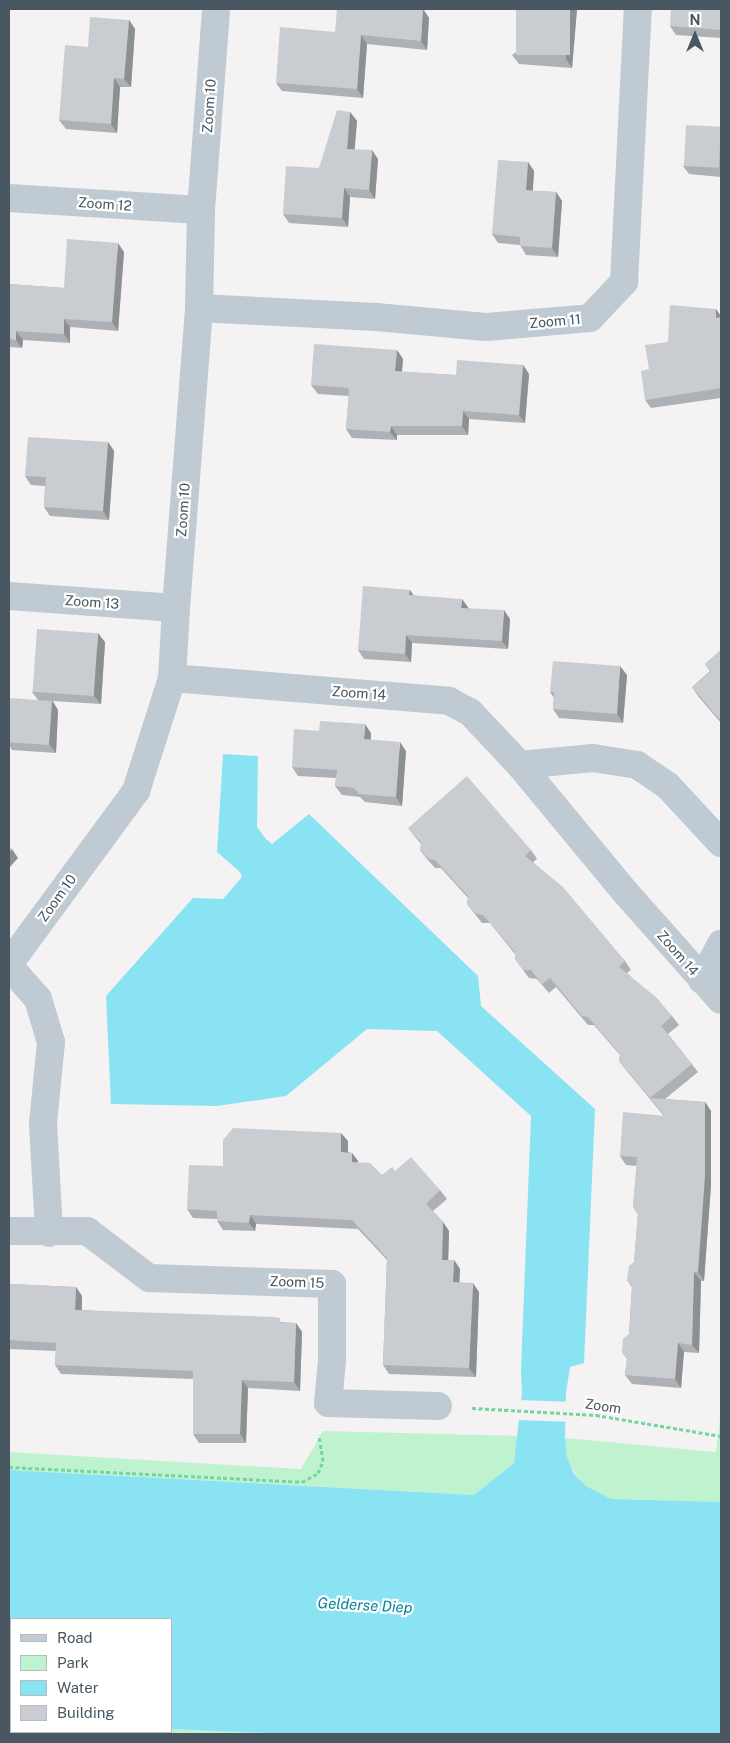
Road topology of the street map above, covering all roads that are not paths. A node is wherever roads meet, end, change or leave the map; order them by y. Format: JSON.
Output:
{"nodes":[{"id":1,"x":216,"y":9,"type":"edge"},
{"id":2,"x":638,"y":9,"type":"edge"},
{"id":3,"x":9,"y":198,"type":"edge"},
{"id":4,"x":201,"y":210,"type":"junction"},
{"id":5,"x":199,"y":308,"type":"junction"},
{"id":6,"x":9,"y":596,"type":"edge"},
{"id":7,"x":176,"y":608,"type":"junction"},
{"id":8,"x":172,"y":678,"type":"junction"},
{"id":9,"x":520,"y":765,"type":"junction"},
{"id":10,"x":721,"y":843,"type":"edge"},
{"id":11,"x":721,"y":944,"type":"edge"},
{"id":12,"x":9,"y":965,"type":"edge"},
{"id":13,"x":702,"y":980,"type":"junction"},
{"id":14,"x":721,"y":1000,"type":"edge"},
{"id":15,"x":9,"y":1231,"type":"edge"},
{"id":16,"x":49,"y":1233,"type":"junction"},
{"id":17,"x":438,"y":1406,"type":"dead end"}],
"edges":[{"from":1,"to":4,"type":"street","name":"Zoom 10"},
{"from":2,"to":5,"type":"street","name":"Zoom 11"},
{"from":3,"to":4,"type":"street","name":"Zoom 12"},
{"from":4,"to":5,"type":"street","name":"Zoom 10"},
{"from":5,"to":7,"type":"street","name":"Zoom 10"},
{"from":6,"to":7,"type":"street","name":"Zoom 13"},
{"from":7,"to":8,"type":"street","name":"Zoom 10"},
{"from":8,"to":9,"type":"street","name":"Zoom 14"},
{"from":8,"to":12,"type":"street","name":"Zoom 10"},
{"from":9,"to":10,"type":"street"},
{"from":9,"to":13,"type":"street","name":"Zoom 14"},
{"from":11,"to":13,"type":"street","name":"Zoom 14"},
{"from":12,"to":16,"type":"street"},
{"from":13,"to":14,"type":"street","name":"Zoom 14"},
{"from":15,"to":16,"type":"street","name":"Zoom 15"},
{"from":16,"to":17,"type":"street","name":"Zoom 15"}]}
